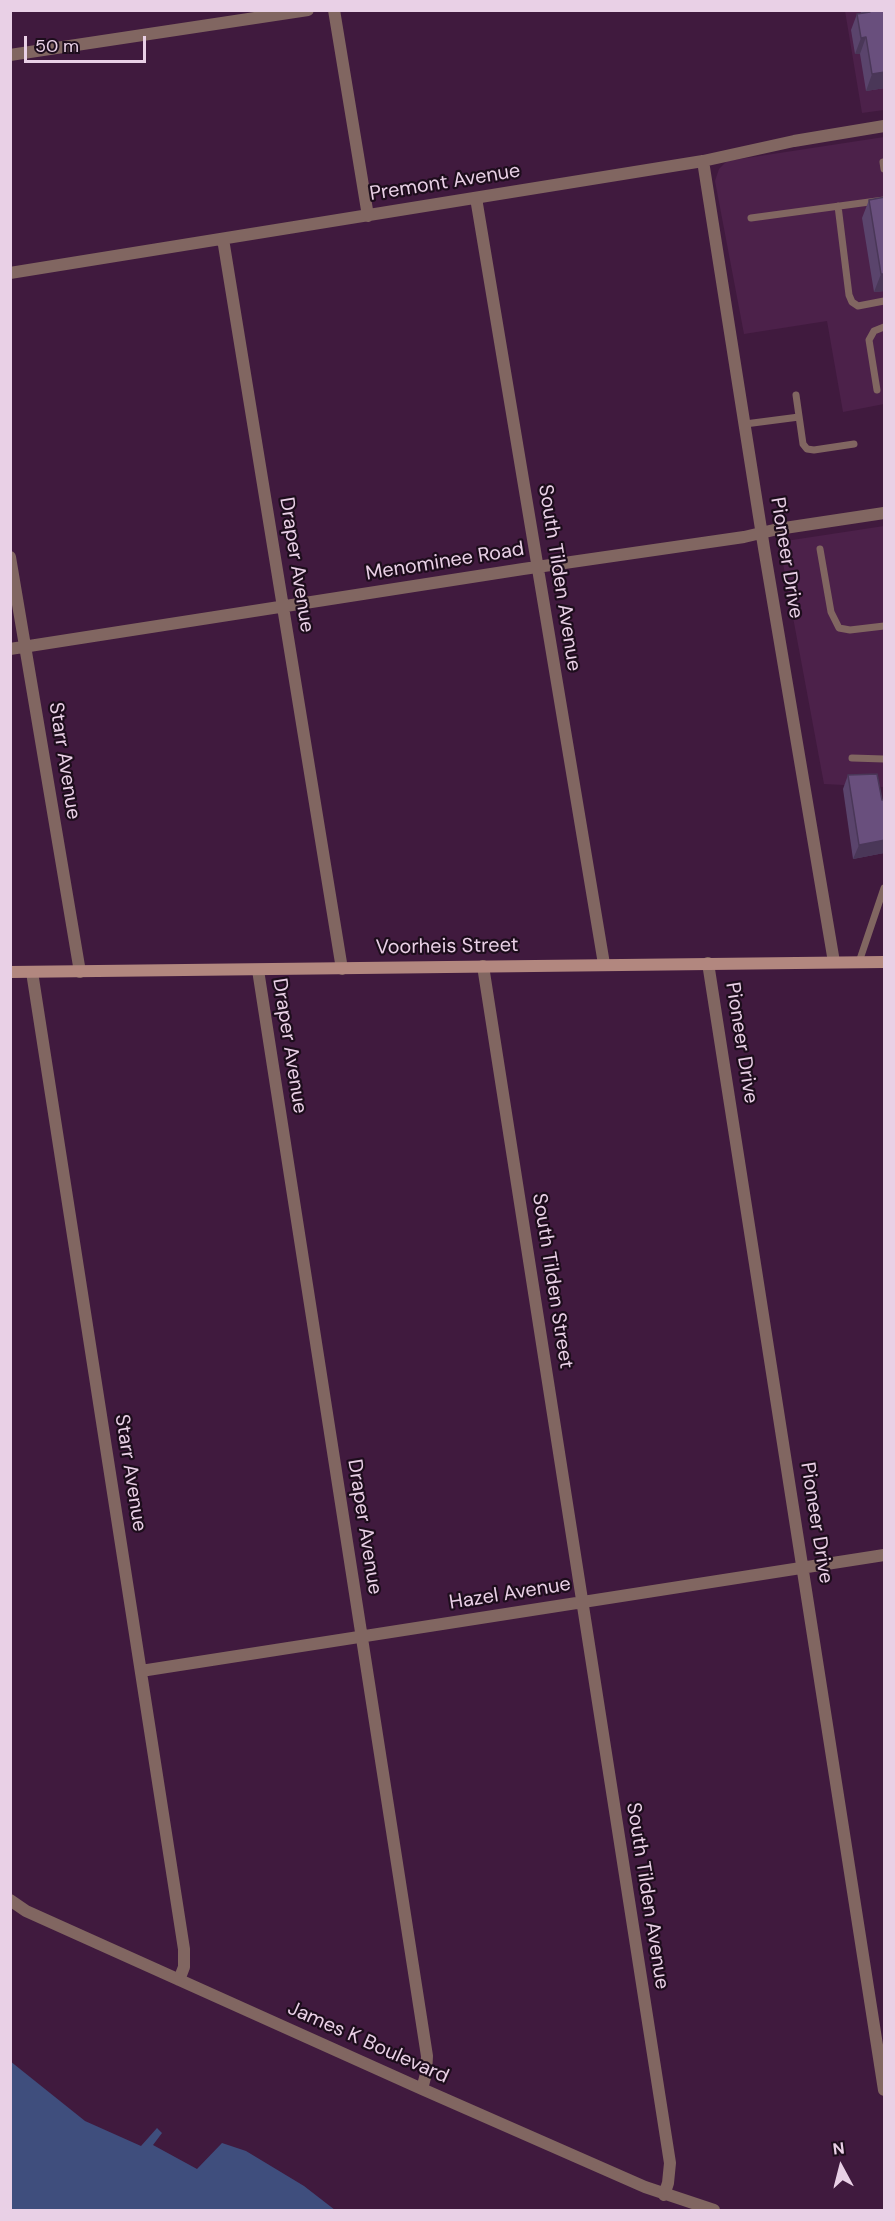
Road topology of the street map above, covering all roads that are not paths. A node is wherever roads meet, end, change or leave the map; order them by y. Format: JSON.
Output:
{"nodes":[{"id":1,"x":308,"y":10,"type":"edge"},
{"id":2,"x":334,"y":10,"type":"edge"},
{"id":3,"x":10,"y":56,"type":"edge"},
{"id":4,"x":885,"y":126,"type":"edge"},
{"id":5,"x":703,"y":161,"type":"junction"},
{"id":6,"x":476,"y":198,"type":"junction"},
{"id":7,"x":885,"y":200,"type":"edge"},
{"id":8,"x":838,"y":206,"type":"junction"},
{"id":9,"x":368,"y":216,"type":"junction"},
{"id":10,"x":751,"y":218,"type":"dead end"},
{"id":11,"x":223,"y":239,"type":"junction"},
{"id":12,"x":10,"y":273,"type":"edge"},
{"id":13,"x":885,"y":301,"type":"edge"},
{"id":14,"x":885,"y":327,"type":"edge"},
{"id":15,"x":877,"y":390,"type":"dead end"},
{"id":16,"x":796,"y":395,"type":"dead end"},
{"id":17,"x":799,"y":417,"type":"junction"},
{"id":18,"x":745,"y":424,"type":"junction"},
{"id":19,"x":854,"y":444,"type":"dead end"},
{"id":20,"x":885,"y":513,"type":"edge"},
{"id":21,"x":762,"y":533,"type":"junction"},
{"id":22,"x":820,"y":549,"type":"dead end"},
{"id":23,"x":10,"y":557,"type":"edge"},
{"id":24,"x":538,"y":567,"type":"junction"},
{"id":25,"x":284,"y":606,"type":"junction"},
{"id":26,"x":885,"y":626,"type":"edge"},
{"id":27,"x":25,"y":646,"type":"junction"},
{"id":28,"x":10,"y":649,"type":"edge"},
{"id":29,"x":852,"y":758,"type":"dead end"},
{"id":30,"x":885,"y":759,"type":"edge"},
{"id":31,"x":885,"y":888,"type":"edge"},
{"id":32,"x":834,"y":962,"type":"junction"},
{"id":33,"x":859,"y":962,"type":"junction"},
{"id":34,"x":885,"y":962,"type":"edge"},
{"id":35,"x":708,"y":963,"type":"junction"},
{"id":36,"x":603,"y":964,"type":"junction"},
{"id":37,"x":483,"y":966,"type":"junction"},
{"id":38,"x":342,"y":969,"type":"junction"},
{"id":39,"x":258,"y":970,"type":"junction"},
{"id":40,"x":10,"y":972,"type":"edge"},
{"id":41,"x":32,"y":972,"type":"junction"},
{"id":42,"x":80,"y":972,"type":"junction"},
{"id":43,"x":885,"y":1555,"type":"edge"},
{"id":44,"x":803,"y":1568,"type":"junction"},
{"id":45,"x":582,"y":1602,"type":"junction"},
{"id":46,"x":362,"y":1637,"type":"junction"},
{"id":47,"x":141,"y":1671,"type":"junction"},
{"id":48,"x":10,"y":1900,"type":"edge"},
{"id":49,"x":179,"y":1980,"type":"junction"},
{"id":50,"x":422,"y":2088,"type":"junction"},
{"id":51,"x":885,"y":2090,"type":"edge"},
{"id":52,"x":664,"y":2195,"type":"junction"},
{"id":53,"x":714,"y":2211,"type":"edge"}],
"edges":[{"from":1,"to":3,"type":"street"},
{"from":2,"to":9,"type":"street"},
{"from":4,"to":5,"type":"street","name":"Premont Avenue"},
{"from":5,"to":6,"type":"street","name":"Premont Avenue"},
{"from":5,"to":18,"type":"street","name":"Pioneer Drive"},
{"from":6,"to":9,"type":"street","name":"Premont Avenue"},
{"from":6,"to":24,"type":"street","name":"South Tilden Avenue"},
{"from":7,"to":8,"type":"lane"},
{"from":8,"to":10,"type":"lane"},
{"from":8,"to":13,"type":"lane"},
{"from":9,"to":11,"type":"street","name":"Premont Avenue"},
{"from":11,"to":12,"type":"street","name":"Premont Avenue"},
{"from":11,"to":25,"type":"street","name":"Draper Avenue"},
{"from":14,"to":15,"type":"lane"},
{"from":16,"to":17,"type":"lane"},
{"from":17,"to":18,"type":"lane"},
{"from":17,"to":19,"type":"lane"},
{"from":18,"to":21,"type":"street","name":"Pioneer Drive"},
{"from":20,"to":21,"type":"street","name":"Menominee Road"},
{"from":21,"to":24,"type":"street","name":"Menominee Road"},
{"from":21,"to":32,"type":"street","name":"Pioneer Drive"},
{"from":22,"to":26,"type":"lane"},
{"from":23,"to":27,"type":"street","name":"Starr Avenue"},
{"from":24,"to":25,"type":"street","name":"Menominee Road"},
{"from":24,"to":36,"type":"street","name":"South Tilden Avenue"},
{"from":25,"to":27,"type":"street","name":"Menominee Road"},
{"from":25,"to":38,"type":"street","name":"Draper Avenue"},
{"from":27,"to":28,"type":"street","name":"Menominee Road"},
{"from":27,"to":42,"type":"street","name":"Starr Avenue"},
{"from":29,"to":30,"type":"lane"},
{"from":31,"to":33,"type":"lane"},
{"from":32,"to":33,"type":"street","name":"Voorheis Street"},
{"from":32,"to":35,"type":"street","name":"Voorheis Street"},
{"from":33,"to":34,"type":"street","name":"Voorheis Street"},
{"from":35,"to":36,"type":"street","name":"Voorheis Street"},
{"from":35,"to":44,"type":"street","name":"Pioneer Drive"},
{"from":36,"to":37,"type":"street","name":"Voorheis Street"},
{"from":37,"to":38,"type":"street","name":"Voorheis Street"},
{"from":37,"to":45,"type":"street","name":"South Tilden Street"},
{"from":38,"to":39,"type":"street","name":"Voorheis Street"},
{"from":39,"to":42,"type":"street","name":"Voorheis Street"},
{"from":39,"to":46,"type":"street","name":"Draper Avenue"},
{"from":40,"to":41,"type":"street","name":"Voorheis Street"},
{"from":41,"to":42,"type":"street","name":"Voorheis Street"},
{"from":41,"to":47,"type":"street","name":"Starr Avenue"},
{"from":43,"to":44,"type":"street","name":"Hazel Avenue"},
{"from":44,"to":45,"type":"street","name":"Hazel Avenue"},
{"from":44,"to":51,"type":"street","name":"Pioneer Drive"},
{"from":45,"to":46,"type":"street","name":"Hazel Avenue"},
{"from":45,"to":52,"type":"street","name":"South Tilden Avenue"},
{"from":46,"to":47,"type":"street","name":"Hazel Avenue"},
{"from":46,"to":50,"type":"street","name":"Draper Avenue"},
{"from":47,"to":49,"type":"street","name":"Starr Avenue"},
{"from":48,"to":49,"type":"street","name":"James K Boulevard"},
{"from":49,"to":50,"type":"street","name":"James K Boulevard"},
{"from":50,"to":52,"type":"street","name":"James K Boulevard"},
{"from":52,"to":53,"type":"street","name":"James K Boulevard"}]}
